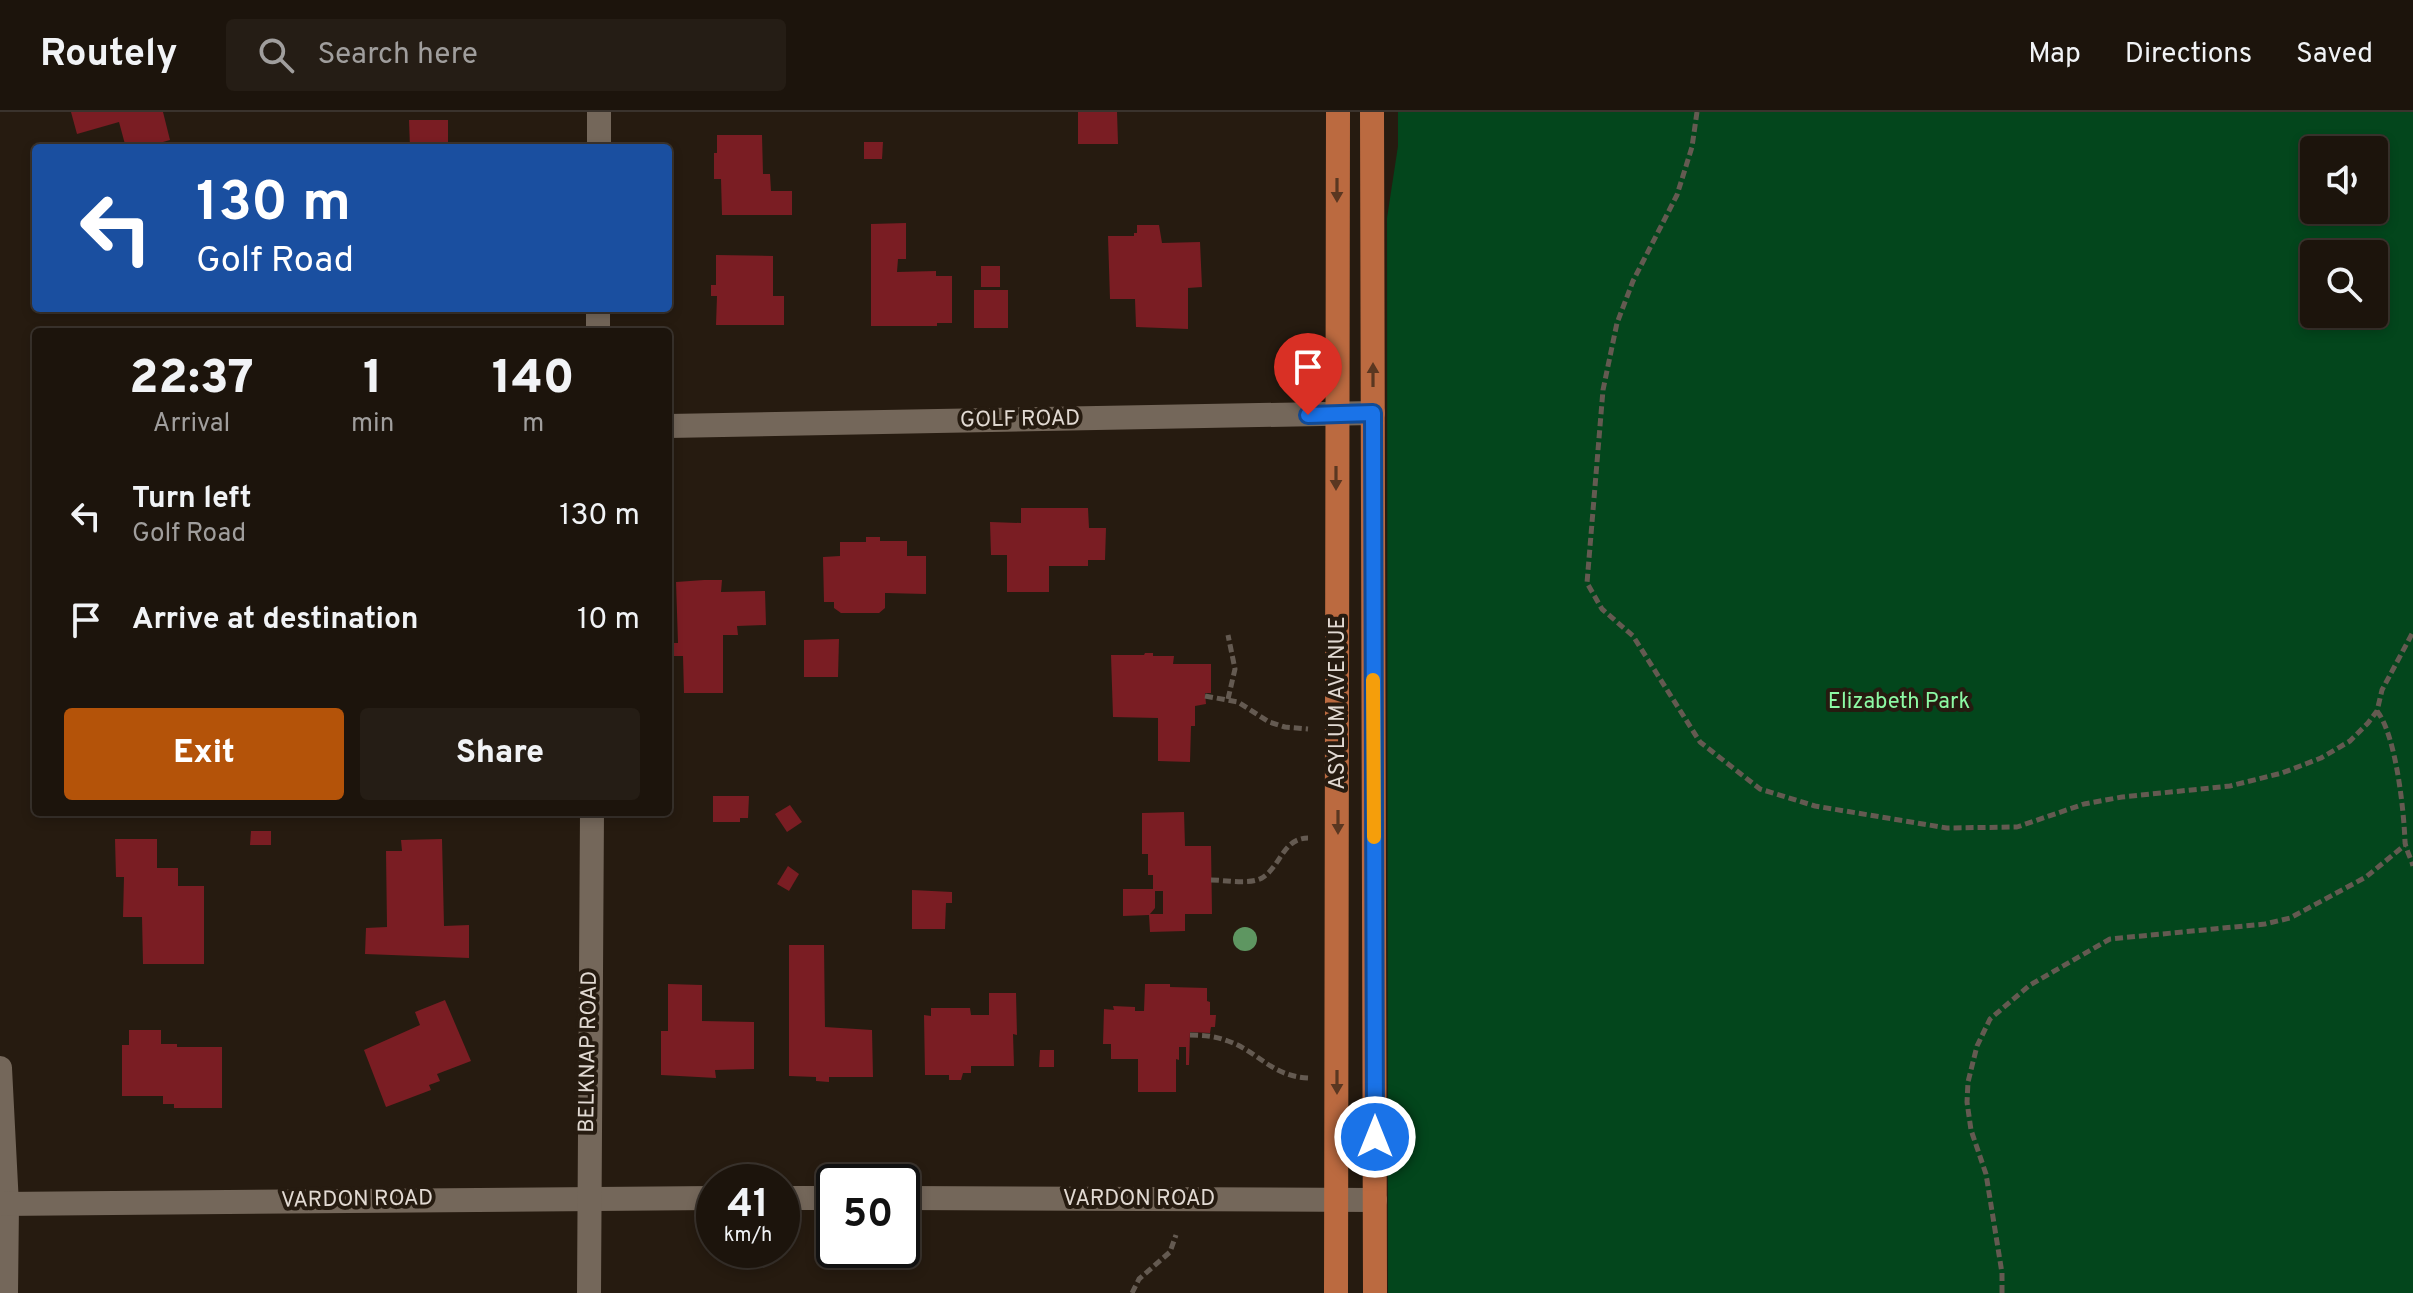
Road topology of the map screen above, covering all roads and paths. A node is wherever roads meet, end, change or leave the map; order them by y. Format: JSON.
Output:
{"nodes":[{"id":1,"x":599,"y":112,"type":"edge"},
{"id":2,"x":1338,"y":112,"type":"edge"},
{"id":3,"x":1372,"y":112,"type":"edge"},
{"id":4,"x":1697,"y":112,"type":"edge"},
{"id":5,"x":599,"y":144,"type":"edge"},
{"id":6,"x":1373,"y":413,"type":"junction"},
{"id":7,"x":1336,"y":414,"type":"junction"},
{"id":8,"x":672,"y":426,"type":"edge"},
{"id":9,"x":2413,"y":632,"type":"edge"},
{"id":10,"x":1228,"y":635,"type":"dead end"},
{"id":11,"x":1205,"y":696,"type":"dead end"},
{"id":12,"x":1228,"y":699,"type":"junction"},
{"id":13,"x":2377,"y":711,"type":"junction"},
{"id":14,"x":1309,"y":729,"type":"dead end"},
{"id":15,"x":592,"y":816,"type":"edge"},
{"id":16,"x":1309,"y":838,"type":"dead end"},
{"id":17,"x":2405,"y":845,"type":"junction"},
{"id":18,"x":2413,"y":866,"type":"edge"},
{"id":19,"x":1211,"y":880,"type":"dead end"},
{"id":20,"x":1190,"y":1035,"type":"dead end"},
{"id":21,"x":0,"y":1068,"type":"edge"},
{"id":22,"x":1309,"y":1079,"type":"dead end"},
{"id":23,"x":588,"y":1197,"type":"junction"},
{"id":24,"x":696,"y":1198,"type":"edge"},
{"id":25,"x":920,"y":1198,"type":"edge"},
{"id":26,"x":1337,"y":1199,"type":"junction"},
{"id":27,"x":1375,"y":1200,"type":"junction"},
{"id":28,"x":4,"y":1204,"type":"edge"},
{"id":29,"x":1176,"y":1235,"type":"dead end"},
{"id":30,"x":6,"y":1293,"type":"edge"},
{"id":31,"x":589,"y":1293,"type":"edge"},
{"id":32,"x":1132,"y":1293,"type":"edge"},
{"id":33,"x":1336,"y":1293,"type":"edge"},
{"id":34,"x":1375,"y":1293,"type":"edge"},
{"id":35,"x":2002,"y":1293,"type":"edge"}],
"edges":[{"from":1,"to":5,"type":"street"},
{"from":2,"to":7,"type":"main road","name":"ASYLUM AVENUE","one_way":true},
{"from":6,"to":3,"type":"main road","name":"ASYLUM AVENUE","one_way":true},
{"from":4,"to":13,"type":"path"},
{"from":6,"to":7,"type":"street","name":"GOLF ROAD"},
{"from":6,"to":27,"type":"main road","name":"ASYLUM AVENUE"},
{"from":7,"to":8,"type":"street","name":"GOLF ROAD"},
{"from":7,"to":26,"type":"main road","name":"ASYLUM AVENUE","one_way":true},
{"from":9,"to":13,"type":"path"},
{"from":10,"to":12,"type":"path"},
{"from":11,"to":12,"type":"path"},
{"from":12,"to":14,"type":"path"},
{"from":13,"to":17,"type":"path"},
{"from":15,"to":23,"type":"street","name":"BELKNAP ROAD"},
{"from":16,"to":19,"type":"path"},
{"from":17,"to":18,"type":"path"},
{"from":17,"to":35,"type":"path"},
{"from":20,"to":22,"type":"path"},
{"from":21,"to":28,"type":"street"},
{"from":23,"to":24,"type":"street","name":"VARDON ROAD"},
{"from":23,"to":28,"type":"street","name":"VARDON ROAD"},
{"from":23,"to":31,"type":"street","name":"BELKNAP ROAD"},
{"from":25,"to":26,"type":"street","name":"VARDON ROAD"},
{"from":26,"to":27,"type":"street","name":"VARDON ROAD"},
{"from":26,"to":33,"type":"main road","name":"ASYLUM AVENUE"},
{"from":27,"to":34,"type":"main road","name":"ASYLUM AVENUE"},
{"from":28,"to":30,"type":"street"},
{"from":29,"to":32,"type":"path"}]}
